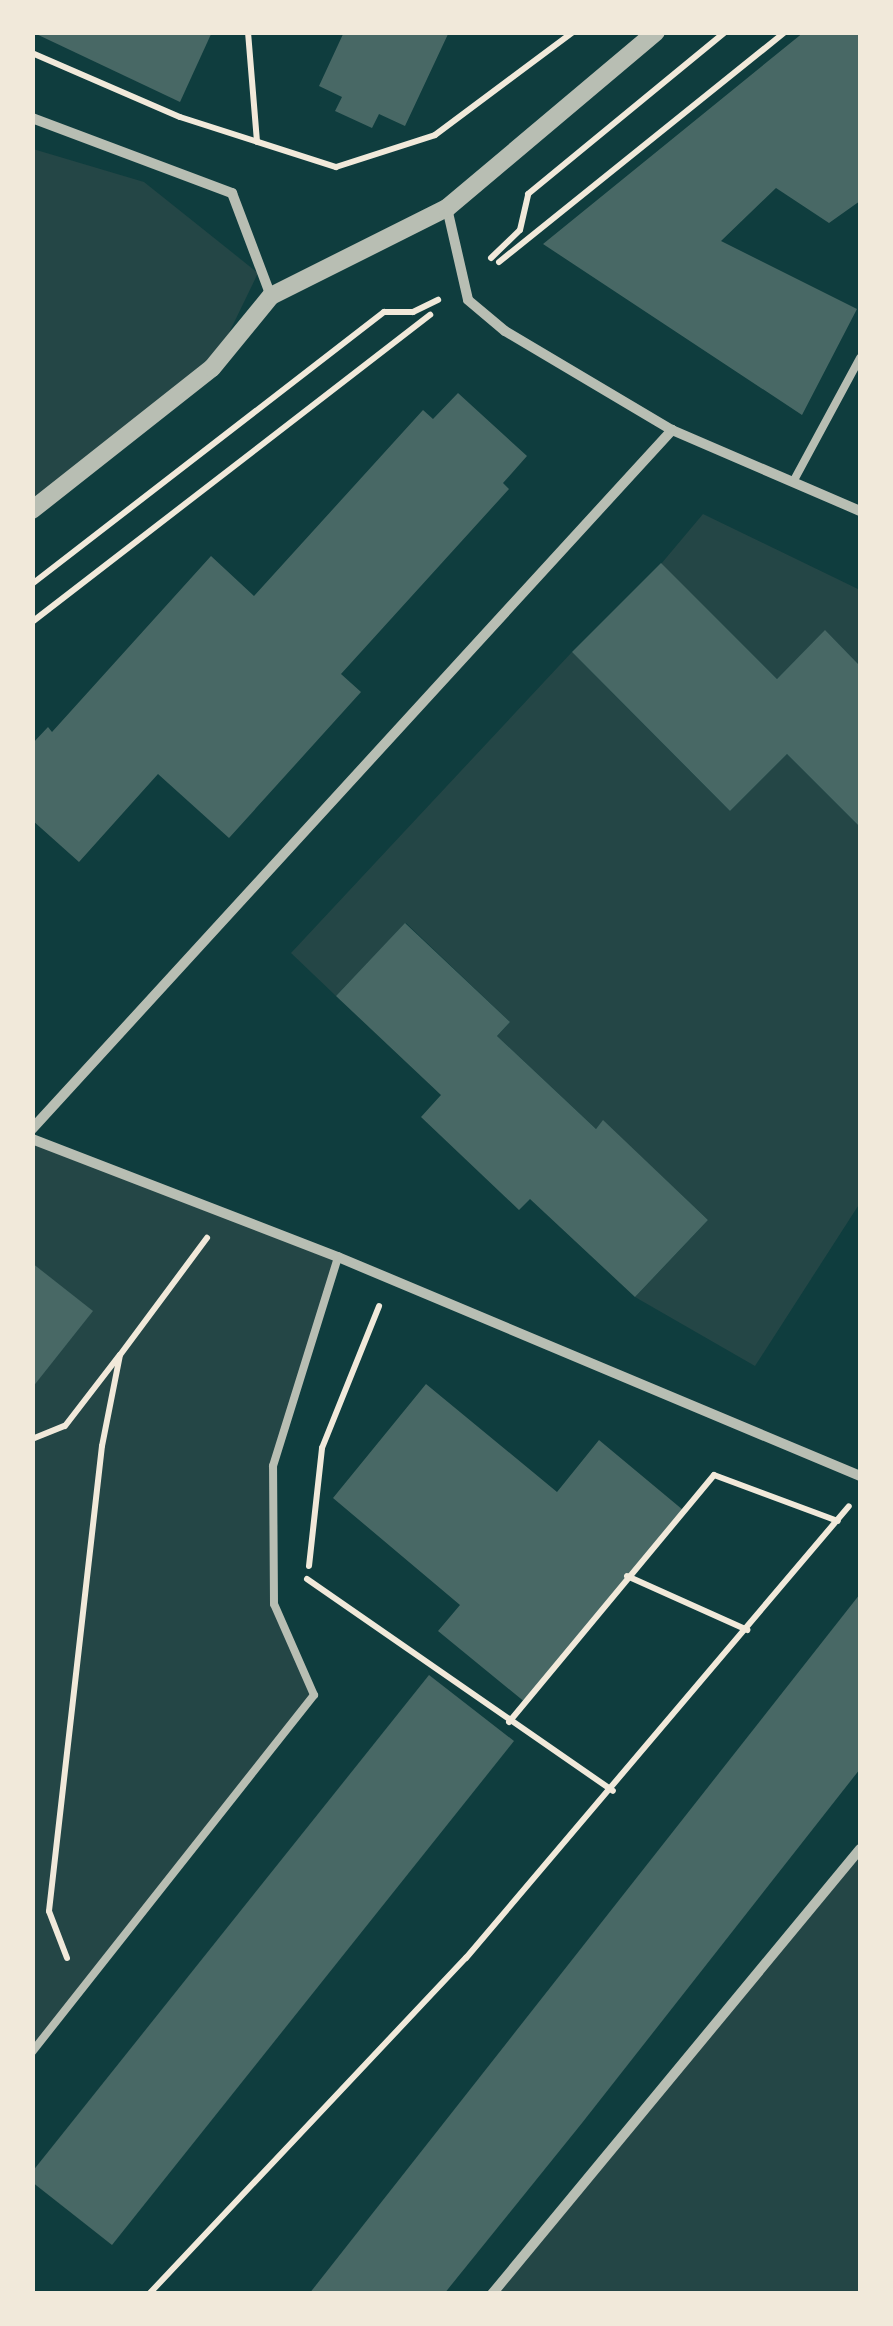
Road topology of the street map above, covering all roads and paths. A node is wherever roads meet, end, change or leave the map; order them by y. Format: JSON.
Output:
{"nodes":[{"id":1,"x":248,"y":32,"type":"edge"},
{"id":2,"x":573,"y":32,"type":"edge"},
{"id":3,"x":656,"y":32,"type":"edge"},
{"id":4,"x":726,"y":32,"type":"edge"},
{"id":5,"x":785,"y":32,"type":"edge"},
{"id":6,"x":32,"y":53,"type":"edge"},
{"id":7,"x":32,"y":118,"type":"edge"},
{"id":8,"x":257,"y":142,"type":"junction"},
{"id":9,"x":447,"y":208,"type":"junction"},
{"id":10,"x":271,"y":296,"type":"junction"},
{"id":11,"x":860,"y":358,"type":"edge"},
{"id":12,"x":672,"y":430,"type":"junction"},
{"id":13,"x":792,"y":482,"type":"junction"},
{"id":14,"x":32,"y":510,"type":"edge"},
{"id":15,"x":860,"y":511,"type":"edge"},
{"id":16,"x":32,"y":584,"type":"edge"},
{"id":17,"x":32,"y":622,"type":"edge"},
{"id":18,"x":32,"y":1129,"type":"edge"},
{"id":19,"x":32,"y":1140,"type":"edge"},
{"id":20,"x":226,"y":1213,"type":"junction"},
{"id":21,"x":338,"y":1257,"type":"junction"},
{"id":22,"x":390,"y":1278,"type":"junction"},
{"id":23,"x":120,"y":1355,"type":"junction"},
{"id":24,"x":32,"y":1440,"type":"edge"},
{"id":25,"x":860,"y":1476,"type":"edge"},
{"id":26,"x":860,"y":1492,"type":"edge"},
{"id":27,"x":838,"y":1521,"type":"junction"},
{"id":28,"x":627,"y":1576,"type":"junction"},
{"id":29,"x":747,"y":1630,"type":"junction"},
{"id":30,"x":509,"y":1722,"type":"junction"},
{"id":31,"x":613,"y":1792,"type":"junction"},
{"id":32,"x":860,"y":1849,"type":"edge"},
{"id":33,"x":80,"y":1992,"type":"junction"},
{"id":34,"x":32,"y":2052,"type":"edge"},
{"id":35,"x":149,"y":2294,"type":"edge"},
{"id":36,"x":492,"y":2294,"type":"edge"}],
"edges":[{"from":1,"to":8,"type":"path"},
{"from":2,"to":8,"type":"path"},
{"from":3,"to":9,"type":"street"},
{"from":4,"to":5,"type":"path"},
{"from":6,"to":8,"type":"path"},
{"from":7,"to":10,"type":"street"},
{"from":9,"to":10,"type":"street"},
{"from":9,"to":12,"type":"street"},
{"from":10,"to":14,"type":"street"},
{"from":11,"to":13,"type":"lane"},
{"from":12,"to":13,"type":"street"},
{"from":12,"to":18,"type":"street"},
{"from":13,"to":15,"type":"street"},
{"from":16,"to":17,"type":"path"},
{"from":19,"to":20,"type":"street"},
{"from":20,"to":21,"type":"street"},
{"from":20,"to":23,"type":"path"},
{"from":21,"to":22,"type":"street"},
{"from":21,"to":33,"type":"lane"},
{"from":22,"to":25,"type":"street"},
{"from":22,"to":30,"type":"path"},
{"from":23,"to":24,"type":"path"},
{"from":23,"to":33,"type":"path"},
{"from":26,"to":27,"type":"path"},
{"from":27,"to":28,"type":"path"},
{"from":27,"to":29,"type":"path"},
{"from":28,"to":29,"type":"path"},
{"from":28,"to":30,"type":"path"},
{"from":29,"to":31,"type":"path"},
{"from":30,"to":31,"type":"path"},
{"from":31,"to":35,"type":"path"},
{"from":32,"to":36,"type":"street"},
{"from":33,"to":34,"type":"lane"}]}
